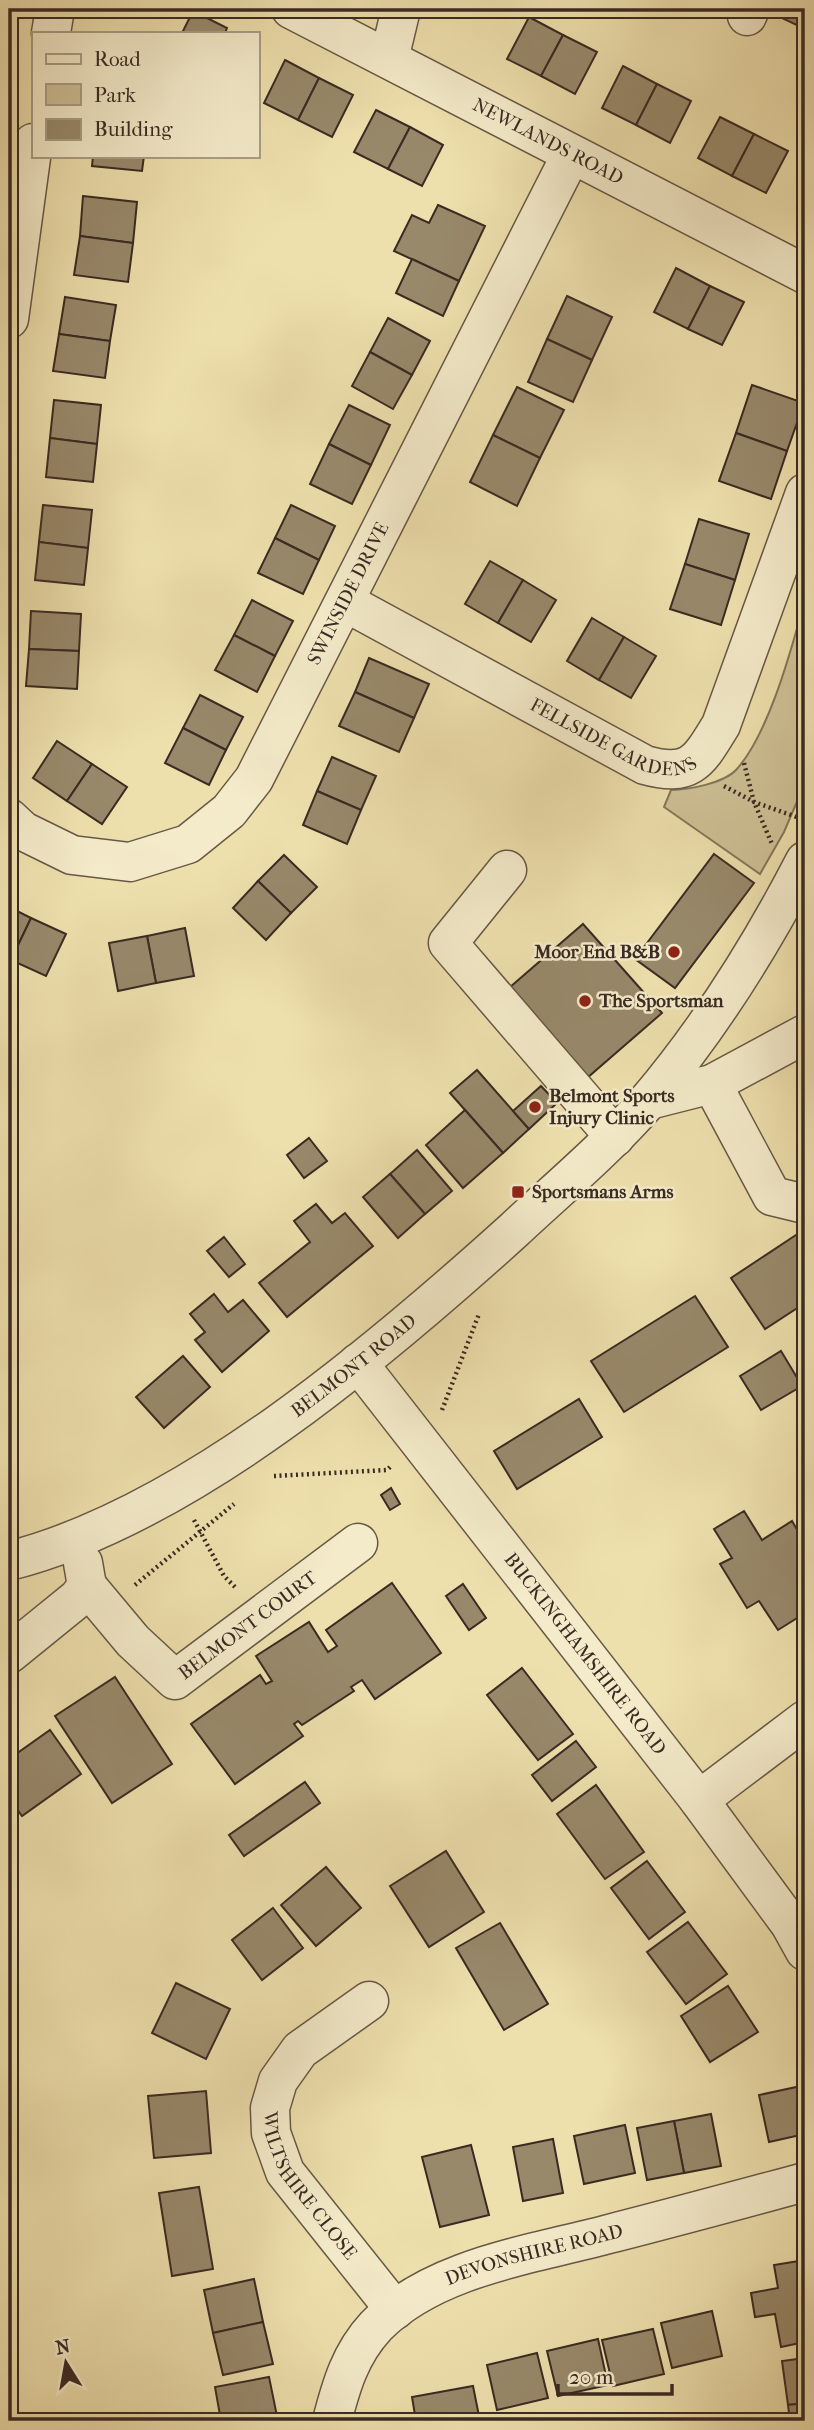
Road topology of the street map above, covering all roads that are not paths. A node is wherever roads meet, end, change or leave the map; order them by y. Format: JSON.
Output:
{"nodes":[{"id":1,"x":55,"y":9,"type":"edge"},
{"id":2,"x":291,"y":9,"type":"edge"},
{"id":3,"x":401,"y":9,"type":"edge"},
{"id":4,"x":51,"y":32,"type":"edge"},
{"id":5,"x":389,"y":59,"type":"junction"},
{"id":6,"x":32,"y":150,"type":"edge"},
{"id":7,"x":571,"y":155,"type":"junction"},
{"id":8,"x":805,"y":274,"type":"edge"},
{"id":9,"x":9,"y":319,"type":"edge"},
{"id":10,"x":805,"y":493,"type":"edge"},
{"id":11,"x":345,"y":602,"type":"junction"},
{"id":12,"x":9,"y":818,"type":"edge"},
{"id":13,"x":507,"y":870,"type":"dead end"},
{"id":14,"x":798,"y":876,"type":"edge"},
{"id":15,"x":805,"y":1036,"type":"edge"},
{"id":16,"x":712,"y":1084,"type":"junction"},
{"id":17,"x":649,"y":1100,"type":"junction"},
{"id":18,"x":615,"y":1137,"type":"junction"},
{"id":19,"x":805,"y":1204,"type":"edge"},
{"id":20,"x":358,"y":1363,"type":"junction"},
{"id":21,"x":78,"y":1538,"type":"junction"},
{"id":22,"x":358,"y":1543,"type":"dead end"},
{"id":23,"x":9,"y":1561,"type":"edge"},
{"id":24,"x":96,"y":1597,"type":"junction"},
{"id":25,"x":9,"y":1654,"type":"edge"},
{"id":26,"x":805,"y":1720,"type":"edge"},
{"id":27,"x":699,"y":1800,"type":"junction"},
{"id":28,"x":805,"y":1951,"type":"edge"},
{"id":29,"x":369,"y":2001,"type":"dead end"},
{"id":30,"x":805,"y":2182,"type":"edge"},
{"id":31,"x":395,"y":2310,"type":"junction"},
{"id":32,"x":332,"y":2421,"type":"edge"}],
"edges":[{"from":1,"to":4,"type":"street"},
{"from":2,"to":5,"type":"street","name":"NEWLANDS ROAD"},
{"from":3,"to":5,"type":"street"},
{"from":5,"to":7,"type":"street","name":"NEWLANDS ROAD"},
{"from":6,"to":9,"type":"street"},
{"from":7,"to":8,"type":"street","name":"NEWLANDS ROAD"},
{"from":7,"to":11,"type":"street","name":"SWINSIDE DRIVE"},
{"from":10,"to":11,"type":"street","name":"FELLSIDE GARDENS"},
{"from":11,"to":12,"type":"street","name":"SWINSIDE DRIVE"},
{"from":13,"to":18,"type":"street"},
{"from":14,"to":17,"type":"street","name":"BELMONT ROAD"},
{"from":15,"to":16,"type":"street"},
{"from":16,"to":17,"type":"street"},
{"from":16,"to":19,"type":"street"},
{"from":17,"to":18,"type":"street","name":"BELMONT ROAD"},
{"from":18,"to":20,"type":"street","name":"BELMONT ROAD"},
{"from":20,"to":21,"type":"street","name":"BELMONT ROAD"},
{"from":20,"to":27,"type":"street","name":"BUCKINGHAMSHIRE ROAD"},
{"from":21,"to":23,"type":"street","name":"BELMONT ROAD"},
{"from":21,"to":24,"type":"street"},
{"from":22,"to":24,"type":"street","name":"BELMONT COURT"},
{"from":24,"to":25,"type":"street"},
{"from":26,"to":27,"type":"street"},
{"from":27,"to":28,"type":"street","name":"BUCKINGHAMSHIRE ROAD"},
{"from":29,"to":31,"type":"street","name":"WILTSHIRE CLOSE"},
{"from":30,"to":31,"type":"street","name":"DEVONSHIRE ROAD"},
{"from":31,"to":32,"type":"street","name":"DEVONSHIRE ROAD"}]}
